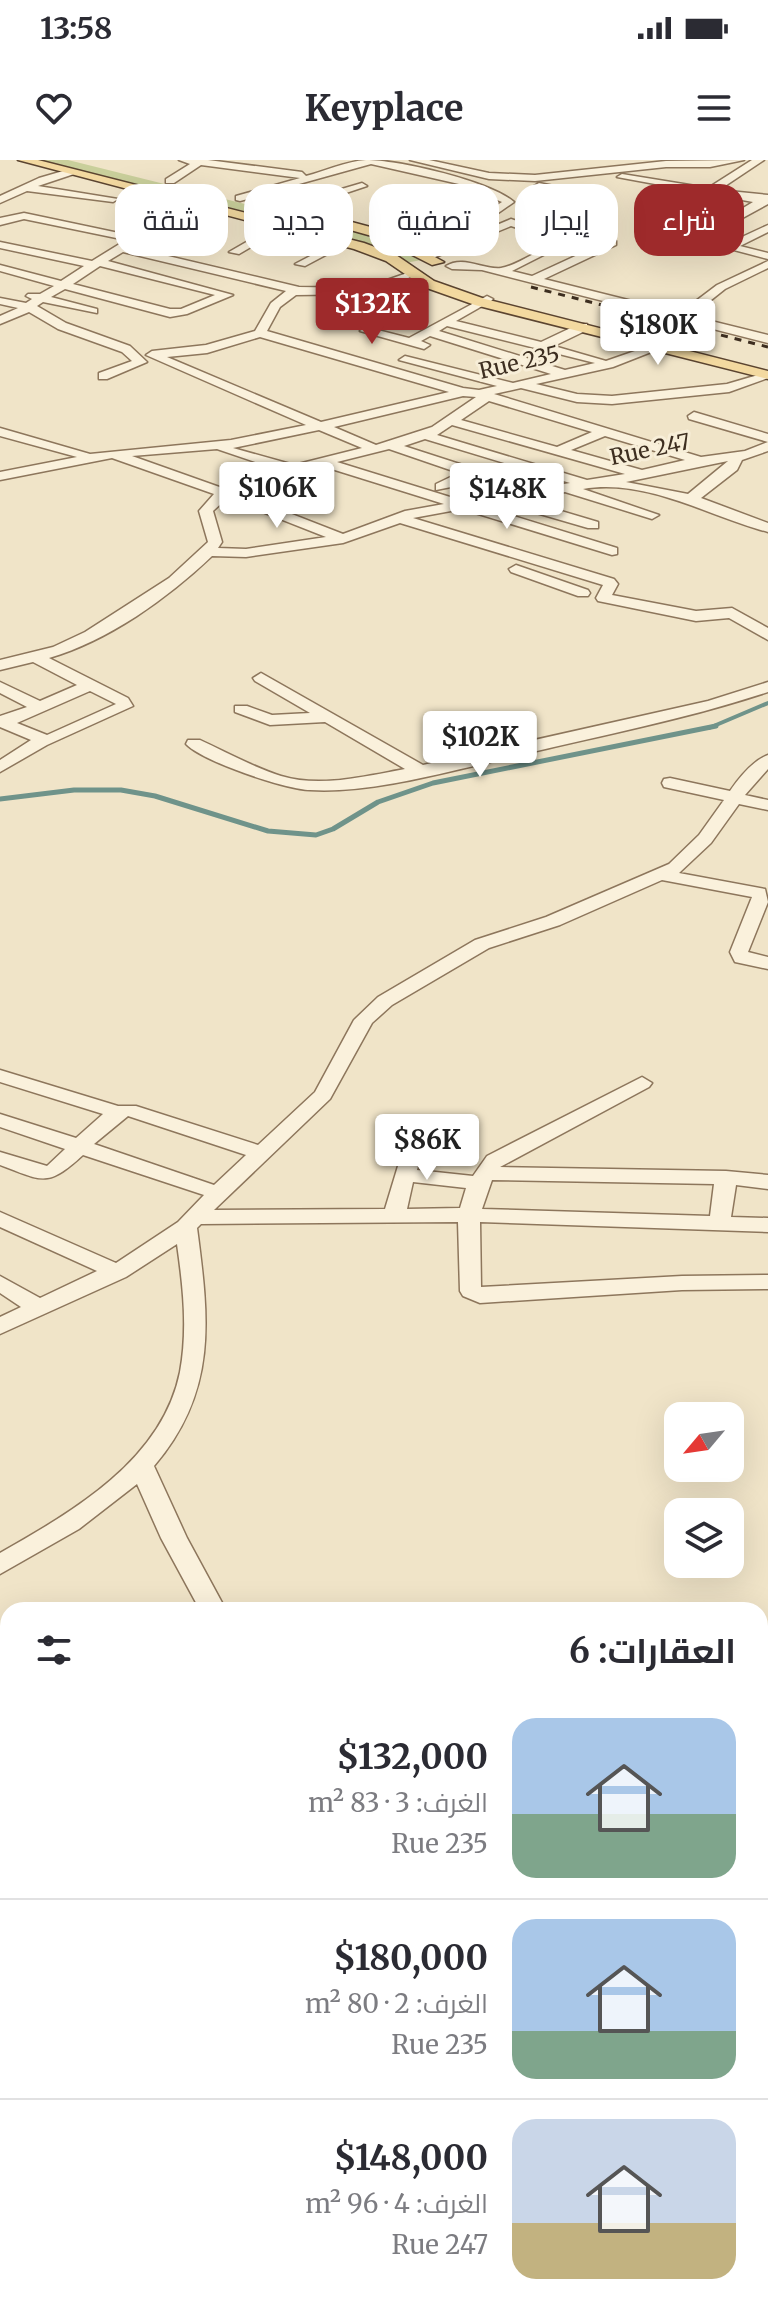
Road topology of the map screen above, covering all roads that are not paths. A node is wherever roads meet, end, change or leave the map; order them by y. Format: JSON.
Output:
{"nodes":[{"id":1,"x":24,"y":160,"type":"edge"},
{"id":2,"x":184,"y":160,"type":"edge"},
{"id":3,"x":274,"y":160,"type":"edge"},
{"id":4,"x":373,"y":160,"type":"edge"},
{"id":5,"x":414,"y":160,"type":"edge"},
{"id":6,"x":650,"y":160,"type":"edge"},
{"id":7,"x":739,"y":160,"type":"edge"},
{"id":8,"x":759,"y":160,"type":"edge"},
{"id":9,"x":201,"y":161,"type":"edge"},
{"id":10,"x":302,"y":162,"type":"dead end"},
{"id":11,"x":666,"y":164,"type":"junction"},
{"id":12,"x":699,"y":164,"type":"junction"},
{"id":13,"x":440,"y":165,"type":"junction"},
{"id":14,"x":395,"y":166,"type":"junction"},
{"id":15,"x":70,"y":172,"type":"junction"},
{"id":16,"x":315,"y":172,"type":"junction"},
{"id":17,"x":420,"y":172,"type":"junction"},
{"id":18,"x":593,"y":172,"type":"junction"},
{"id":19,"x":737,"y":174,"type":"junction"},
{"id":20,"x":484,"y":176,"type":"junction"},
{"id":21,"x":163,"y":179,"type":"joint"},
{"id":22,"x":118,"y":184,"type":"edge"},
{"id":23,"x":185,"y":184,"type":"dead end"},
{"id":24,"x":285,"y":184,"type":"edge"},
{"id":25,"x":461,"y":184,"type":"edge"},
{"id":26,"x":478,"y":184,"type":"edge"},
{"id":27,"x":526,"y":184,"type":"edge"},
{"id":28,"x":667,"y":184,"type":"edge"},
{"id":29,"x":721,"y":184,"type":"edge"},
{"id":30,"x":26,"y":188,"type":"junction"},
{"id":31,"x":353,"y":190,"type":"edge"},
{"id":32,"x":244,"y":194,"type":"edge"},
{"id":33,"x":234,"y":196,"type":"joint"},
{"id":34,"x":744,"y":196,"type":"edge"},
{"id":35,"x":499,"y":198,"type":"edge"},
{"id":36,"x":113,"y":199,"type":"dead end"},
{"id":37,"x":244,"y":199,"type":"edge"},
{"id":38,"x":0,"y":200,"type":"edge"},
{"id":39,"x":766,"y":200,"type":"edge"},
{"id":40,"x":499,"y":208,"type":"edge"},
{"id":41,"x":744,"y":212,"type":"edge"},
{"id":42,"x":499,"y":219,"type":"edge"},
{"id":43,"x":0,"y":222,"type":"edge"},
{"id":44,"x":512,"y":223,"type":"junction"},
{"id":45,"x":768,"y":228,"type":"edge"},
{"id":46,"x":101,"y":233,"type":"junction"},
{"id":47,"x":115,"y":236,"type":"edge"},
{"id":48,"x":89,"y":239,"type":"dead end"},
{"id":49,"x":744,"y":240,"type":"edge"},
{"id":50,"x":0,"y":245,"type":"edge"},
{"id":51,"x":77,"y":245,"type":"dead end"},
{"id":52,"x":353,"y":245,"type":"edge"},
{"id":53,"x":244,"y":247,"type":"edge"},
{"id":54,"x":744,"y":250,"type":"edge"},
{"id":55,"x":115,"y":251,"type":"edge"},
{"id":56,"x":235,"y":252,"type":"dead end"},
{"id":57,"x":154,"y":256,"type":"edge"},
{"id":58,"x":317,"y":256,"type":"edge"},
{"id":59,"x":427,"y":256,"type":"edge"},
{"id":60,"x":584,"y":256,"type":"edge"},
{"id":61,"x":768,"y":256,"type":"edge"},
{"id":62,"x":53,"y":257,"type":"junction"},
{"id":63,"x":433,"y":259,"type":"junction"},
{"id":64,"x":175,"y":261,"type":"junction"},
{"id":65,"x":95,"y":264,"type":"junction"},
{"id":66,"x":301,"y":264,"type":"dead end"},
{"id":67,"x":0,"y":268,"type":"edge"},
{"id":68,"x":764,"y":268,"type":"edge"},
{"id":69,"x":453,"y":269,"type":"junction"},
{"id":70,"x":215,"y":271,"type":"junction"},
{"id":71,"x":502,"y":272,"type":"junction"},
{"id":72,"x":147,"y":273,"type":"junction"},
{"id":73,"x":413,"y":273,"type":"junction"},
{"id":74,"x":533,"y":280,"type":"junction"},
{"id":75,"x":188,"y":283,"type":"junction"},
{"id":76,"x":62,"y":285,"type":"junction"},
{"id":77,"x":0,"y":287,"type":"edge"},
{"id":78,"x":297,"y":290,"type":"junction"},
{"id":79,"x":97,"y":294,"type":"junction"},
{"id":80,"x":41,"y":299,"type":"junction"},
{"id":81,"x":484,"y":300,"type":"junction"},
{"id":82,"x":0,"y":301,"type":"edge"},
{"id":83,"x":138,"y":304,"type":"junction"},
{"id":84,"x":29,"y":307,"type":"junction"},
{"id":85,"x":694,"y":310,"type":"junction"},
{"id":86,"x":93,"y":311,"type":"dead end"},
{"id":87,"x":734,"y":317,"type":"dead end"},
{"id":88,"x":680,"y":319,"type":"junction"},
{"id":89,"x":0,"y":320,"type":"edge"},
{"id":90,"x":446,"y":322,"type":"junction"},
{"id":91,"x":583,"y":327,"type":"junction"},
{"id":92,"x":366,"y":331,"type":"dead end"},
{"id":93,"x":430,"y":332,"type":"junction"},
{"id":94,"x":260,"y":333,"type":"junction"},
{"id":95,"x":768,"y":339,"type":"edge"},
{"id":96,"x":410,"y":342,"type":"junction"},
{"id":97,"x":543,"y":346,"type":"junction"},
{"id":98,"x":658,"y":347,"type":"junction"},
{"id":99,"x":445,"y":351,"type":"dead end"},
{"id":100,"x":152,"y":355,"type":"junction"},
{"id":101,"x":136,"y":357,"type":"junction"},
{"id":102,"x":400,"y":359,"type":"dead end"},
{"id":103,"x":609,"y":364,"type":"junction"},
{"id":104,"x":562,"y":374,"type":"junction"},
{"id":105,"x":766,"y":375,"type":"edge"},
{"id":106,"x":103,"y":376,"type":"dead end"},
{"id":107,"x":513,"y":384,"type":"junction"},
{"id":108,"x":463,"y":392,"type":"junction"},
{"id":109,"x":483,"y":395,"type":"junction"},
{"id":110,"x":694,"y":416,"type":"dead end"},
{"id":111,"x":451,"y":421,"type":"junction"},
{"id":112,"x":318,"y":425,"type":"junction"},
{"id":113,"x":0,"y":432,"type":"edge"},
{"id":114,"x":603,"y":432,"type":"junction"},
{"id":115,"x":425,"y":435,"type":"junction"},
{"id":116,"x":768,"y":438,"type":"edge"},
{"id":117,"x":644,"y":444,"type":"junction"},
{"id":118,"x":217,"y":446,"type":"junction"},
{"id":119,"x":392,"y":446,"type":"junction"},
{"id":120,"x":768,"y":446,"type":"edge"},
{"id":121,"x":377,"y":450,"type":"junction"},
{"id":122,"x":558,"y":451,"type":"junction"},
{"id":123,"x":113,"y":454,"type":"junction"},
{"id":124,"x":91,"y":457,"type":"junction"},
{"id":125,"x":736,"y":457,"type":"junction"},
{"id":126,"x":504,"y":458,"type":"junction"},
{"id":127,"x":699,"y":461,"type":"junction"},
{"id":128,"x":323,"y":463,"type":"junction"},
{"id":129,"x":600,"y":463,"type":"junction"},
{"id":130,"x":295,"y":470,"type":"junction"},
{"id":131,"x":467,"y":473,"type":"junction"},
{"id":132,"x":642,"y":474,"type":"junction"},
{"id":133,"x":0,"y":476,"type":"edge"},
{"id":134,"x":451,"y":483,"type":"junction"},
{"id":135,"x":592,"y":483,"type":"junction"},
{"id":136,"x":565,"y":488,"type":"junction"},
{"id":137,"x":227,"y":493,"type":"junction"},
{"id":138,"x":426,"y":493,"type":"junction"},
{"id":139,"x":503,"y":499,"type":"junction"},
{"id":140,"x":691,"y":499,"type":"junction"},
{"id":141,"x":462,"y":505,"type":"junction"},
{"id":142,"x":652,"y":515,"type":"dead end"},
{"id":143,"x":390,"y":520,"type":"junction"},
{"id":144,"x":593,"y":525,"type":"dead end"},
{"id":145,"x":768,"y":528,"type":"edge"},
{"id":146,"x":349,"y":537,"type":"junction"},
{"id":147,"x":612,"y":551,"type":"dead end"},
{"id":148,"x":211,"y":552,"type":"junction"},
{"id":149,"x":583,"y":593,"type":"dead end"},
{"id":150,"x":768,"y":635,"type":"edge"},
{"id":151,"x":40,"y":659,"type":"junction"},
{"id":152,"x":0,"y":665,"type":"edge"},
{"id":153,"x":261,"y":678,"type":"dead end"},
{"id":154,"x":0,"y":684,"type":"edge"},
{"id":155,"x":90,"y":685,"type":"junction"},
{"id":156,"x":768,"y":687,"type":"edge"},
{"id":157,"x":40,"y":707,"type":"junction"},
{"id":158,"x":241,"y":709,"type":"dead end"},
{"id":159,"x":326,"y":717,"type":"junction"},
{"id":160,"x":2,"y":722,"type":"edge"},
{"id":161,"x":43,"y":740,"type":"junction"},
{"id":162,"x":194,"y":744,"type":"dead end"},
{"id":163,"x":0,"y":767,"type":"edge"},
{"id":164,"x":763,"y":769,"type":"edge"},
{"id":165,"x":421,"y":771,"type":"junction"},
{"id":166,"x":670,"y":783,"type":"dead end"},
{"id":167,"x":732,"y":799,"type":"junction"},
{"id":168,"x":768,"y":805,"type":"edge"},
{"id":169,"x":662,"y":875,"type":"junction"},
{"id":170,"x":768,"y":963,"type":"edge"},
{"id":171,"x":0,"y":1076,"type":"edge"},
{"id":172,"x":642,"y":1083,"type":"dead end"},
{"id":173,"x":117,"y":1112,"type":"junction"},
{"id":174,"x":0,"y":1120,"type":"edge"},
{"id":175,"x":415,"y":1137,"type":"dead end"},
{"id":176,"x":80,"y":1148,"type":"junction"},
{"id":177,"x":262,"y":1153,"type":"junction"},
{"id":178,"x":0,"y":1158,"type":"edge"},
{"id":179,"x":405,"y":1175,"type":"junction"},
{"id":180,"x":480,"y":1178,"type":"junction"},
{"id":181,"x":726,"y":1178,"type":"junction"},
{"id":182,"x":768,"y":1182,"type":"edge"},
{"id":183,"x":218,"y":1193,"type":"junction"},
{"id":184,"x":394,"y":1215,"type":"junction"},
{"id":185,"x":468,"y":1215,"type":"junction"},
{"id":186,"x":0,"y":1219,"type":"edge"},
{"id":187,"x":720,"y":1221,"type":"junction"},
{"id":188,"x":191,"y":1222,"type":"junction"},
{"id":189,"x":768,"y":1225,"type":"edge"},
{"id":190,"x":118,"y":1272,"type":"junction"},
{"id":191,"x":768,"y":1282,"type":"edge"},
{"id":192,"x":0,"y":1283,"type":"edge"},
{"id":193,"x":40,"y":1309,"type":"junction"},
{"id":194,"x":0,"y":1326,"type":"edge"},
{"id":195,"x":142,"y":1467,"type":"junction"},
{"id":196,"x":0,"y":1565,"type":"edge"},
{"id":197,"x":209,"y":1602,"type":"edge"}],
"edges":[{"from":1,"to":15,"type":"main road"},
{"from":2,"to":9,"type":"street"},
{"from":3,"to":10,"type":"street"},
{"from":4,"to":14,"type":"street"},
{"from":4,"to":16,"type":"street"},
{"from":5,"to":13,"type":"street"},
{"from":5,"to":14,"type":"street"},
{"from":6,"to":11,"type":"street"},
{"from":7,"to":12,"type":"street"},
{"from":8,"to":19,"type":"street"},
{"from":9,"to":16,"type":"street"},
{"from":9,"to":21,"type":"street"},
{"from":11,"to":12,"type":"street"},
{"from":11,"to":18,"type":"street"},
{"from":12,"to":19,"type":"street"},
{"from":13,"to":17,"type":"street"},
{"from":13,"to":20,"type":"street"},
{"from":14,"to":17,"type":"street"},
{"from":15,"to":22,"type":"main road"},
{"from":15,"to":30,"type":"street"},
{"from":16,"to":24,"type":"street"},
{"from":16,"to":31,"type":"street"},
{"from":17,"to":25,"type":"street"},
{"from":18,"to":20,"type":"street"},
{"from":18,"to":28,"type":"street"},
{"from":19,"to":29,"type":"street"},
{"from":20,"to":26,"type":"street"},
{"from":20,"to":27,"type":"street"},
{"from":21,"to":23,"type":"main road"},
{"from":30,"to":36,"type":"street"},
{"from":30,"to":38,"type":"street"},
{"from":32,"to":33,"type":"street"},
{"from":33,"to":37,"type":"main road"},
{"from":34,"to":39,"type":"street"},
{"from":35,"to":40,"type":"street"},
{"from":39,"to":41,"type":"street"},
{"from":42,"to":44,"type":"street"},
{"from":43,"to":46,"type":"street"},
{"from":44,"to":63,"type":"street"},
{"from":44,"to":71,"type":"street"},
{"from":45,"to":49,"type":"street"},
{"from":46,"to":47,"type":"street"},
{"from":46,"to":48,"type":"street"},
{"from":50,"to":62,"type":"street"},
{"from":51,"to":62,"type":"street"},
{"from":52,"to":73,"type":"main road"},
{"from":53,"to":56,"type":"street"},
{"from":54,"to":61,"type":"street"},
{"from":55,"to":65,"type":"street"},
{"from":57,"to":64,"type":"street"},
{"from":58,"to":66,"type":"street"},
{"from":59,"to":63,"type":"main road"},
{"from":60,"to":74,"type":"street"},
{"from":62,"to":65,"type":"street"},
{"from":63,"to":69,"type":"main road"},
{"from":63,"to":73,"type":"main road"},
{"from":64,"to":70,"type":"street"},
{"from":64,"to":72,"type":"street"},
{"from":65,"to":72,"type":"street"},
{"from":65,"to":76,"type":"street"},
{"from":67,"to":76,"type":"street"},
{"from":68,"to":85,"type":"street"},
{"from":69,"to":71,"type":"street"},
{"from":69,"to":73,"type":"main road"},
{"from":69,"to":81,"type":"main road"},
{"from":70,"to":75,"type":"street"},
{"from":70,"to":78,"type":"street"},
{"from":71,"to":74,"type":"street"},
{"from":72,"to":75,"type":"street"},
{"from":72,"to":79,"type":"street"},
{"from":73,"to":78,"type":"street"},
{"from":73,"to":81,"type":"main road"},
{"from":74,"to":88,"type":"street"},
{"from":75,"to":83,"type":"street"},
{"from":75,"to":83,"type":"street"},
{"from":76,"to":79,"type":"street"},
{"from":76,"to":80,"type":"street"},
{"from":77,"to":80,"type":"street"},
{"from":78,"to":94,"type":"street"},
{"from":79,"to":83,"type":"street"},
{"from":80,"to":84,"type":"street"},
{"from":80,"to":86,"type":"street"},
{"from":81,"to":90,"type":"street"},
{"from":81,"to":91,"type":"main road"},
{"from":82,"to":84,"type":"street"},
{"from":84,"to":89,"type":"street"},
{"from":84,"to":101,"type":"street"},
{"from":85,"to":87,"type":"street"},
{"from":85,"to":88,"type":"street"},
{"from":88,"to":95,"type":"street"},
{"from":90,"to":93,"type":"street"},
{"from":90,"to":97,"type":"street"},
{"from":91,"to":97,"type":"street"},
{"from":91,"to":98,"type":"main road"},
{"from":92,"to":96,"type":"street"},
{"from":93,"to":96,"type":"street"},
{"from":93,"to":104,"type":"street"},
{"from":94,"to":100,"type":"street"},
{"from":94,"to":108,"type":"street"},
{"from":96,"to":99,"type":"street"},
{"from":97,"to":103,"type":"street"},
{"from":98,"to":103,"type":"street","name":"Rue 235"},
{"from":98,"to":105,"type":"main road"},
{"from":100,"to":101,"type":"street"},
{"from":100,"to":112,"type":"street"},
{"from":101,"to":106,"type":"street"},
{"from":102,"to":107,"type":"street"},
{"from":103,"to":104,"type":"street","name":"Rue 235"},
{"from":104,"to":107,"type":"street","name":"Rue 235"},
{"from":105,"to":107,"type":"street"},
{"from":107,"to":109,"type":"street","name":"Rue 235"},
{"from":108,"to":109,"type":"street","name":"Rue 235"},
{"from":108,"to":112,"type":"street","name":"Rue 235"},
{"from":109,"to":111,"type":"street"},
{"from":109,"to":114,"type":"street"},
{"from":110,"to":116,"type":"street"},
{"from":111,"to":115,"type":"street"},
{"from":111,"to":122,"type":"street"},
{"from":112,"to":118,"type":"street","name":"Rue 235"},
{"from":112,"to":121,"type":"street"},
{"from":113,"to":124,"type":"street"},
{"from":114,"to":117,"type":"street"},
{"from":114,"to":122,"type":"street"},
{"from":115,"to":119,"type":"street"},
{"from":115,"to":126,"type":"street"},
{"from":117,"to":127,"type":"street"},
{"from":117,"to":129,"type":"street"},
{"from":118,"to":123,"type":"street"},
{"from":118,"to":130,"type":"street"},
{"from":119,"to":121,"type":"street"},
{"from":119,"to":131,"type":"street"},
{"from":120,"to":125,"type":"street","name":"Rue 247"},
{"from":121,"to":128,"type":"street"},
{"from":122,"to":129,"type":"street"},
{"from":123,"to":124,"type":"street"},
{"from":123,"to":137,"type":"street"},
{"from":124,"to":133,"type":"street"},
{"from":125,"to":127,"type":"street","name":"Rue 247"},
{"from":125,"to":140,"type":"street"},
{"from":126,"to":131,"type":"street"},
{"from":126,"to":135,"type":"street"},
{"from":127,"to":132,"type":"street","name":"Rue 247"},
{"from":128,"to":130,"type":"street"},
{"from":128,"to":138,"type":"street"},
{"from":129,"to":132,"type":"street"},
{"from":130,"to":137,"type":"street"},
{"from":131,"to":134,"type":"street"},
{"from":132,"to":135,"type":"street","name":"Rue 247"},
{"from":134,"to":138,"type":"street"},
{"from":134,"to":139,"type":"street"},
{"from":135,"to":136,"type":"street","name":"Rue 247"},
{"from":135,"to":140,"type":"street"},
{"from":136,"to":139,"type":"street","name":"Rue 247"},
{"from":136,"to":142,"type":"street"},
{"from":137,"to":146,"type":"street"},
{"from":137,"to":148,"type":"street"},
{"from":138,"to":141,"type":"street"},
{"from":139,"to":141,"type":"street","name":"Rue 247"},
{"from":139,"to":144,"type":"street"},
{"from":140,"to":145,"type":"street"},
{"from":141,"to":143,"type":"street","name":"Rue 247"},
{"from":141,"to":147,"type":"street"},
{"from":143,"to":146,"type":"street","name":"Rue 247"},
{"from":143,"to":149,"type":"street"},
{"from":143,"to":150,"type":"street"},
{"from":146,"to":148,"type":"street","name":"Rue 247"},
{"from":148,"to":151,"type":"street"},
{"from":151,"to":152,"type":"street"},
{"from":151,"to":154,"type":"street"},
{"from":151,"to":155,"type":"street"},
{"from":153,"to":159,"type":"street"},
{"from":154,"to":157,"type":"street"},
{"from":155,"to":157,"type":"street"},
{"from":155,"to":161,"type":"street"},
{"from":156,"to":165,"type":"street"},
{"from":157,"to":160,"type":"street"},
{"from":158,"to":159,"type":"street"},
{"from":159,"to":165,"type":"street"},
{"from":160,"to":161,"type":"street"},
{"from":161,"to":163,"type":"street"},
{"from":162,"to":165,"type":"street"},
{"from":164,"to":167,"type":"street"},
{"from":166,"to":167,"type":"street"},
{"from":167,"to":168,"type":"street"},
{"from":167,"to":169,"type":"street"},
{"from":169,"to":170,"type":"street"},
{"from":169,"to":177,"type":"street"},
{"from":171,"to":173,"type":"street"},
{"from":172,"to":180,"type":"street"},
{"from":173,"to":176,"type":"street"},
{"from":173,"to":177,"type":"street"},
{"from":174,"to":176,"type":"street"},
{"from":175,"to":179,"type":"street"},
{"from":176,"to":178,"type":"street"},
{"from":176,"to":183,"type":"street"},
{"from":177,"to":183,"type":"street"},
{"from":179,"to":180,"type":"street"},
{"from":179,"to":184,"type":"street"},
{"from":180,"to":181,"type":"street"},
{"from":180,"to":185,"type":"street"},
{"from":181,"to":182,"type":"street"},
{"from":181,"to":187,"type":"street"},
{"from":183,"to":188,"type":"street"},
{"from":184,"to":185,"type":"street"},
{"from":184,"to":188,"type":"street"},
{"from":185,"to":187,"type":"street"},
{"from":185,"to":191,"type":"street"},
{"from":186,"to":190,"type":"street"},
{"from":187,"to":189,"type":"street"},
{"from":188,"to":190,"type":"street"},
{"from":188,"to":195,"type":"street"},
{"from":190,"to":193,"type":"street"},
{"from":192,"to":193,"type":"street"},
{"from":193,"to":194,"type":"street"},
{"from":195,"to":196,"type":"street"},
{"from":195,"to":197,"type":"street"}]}
